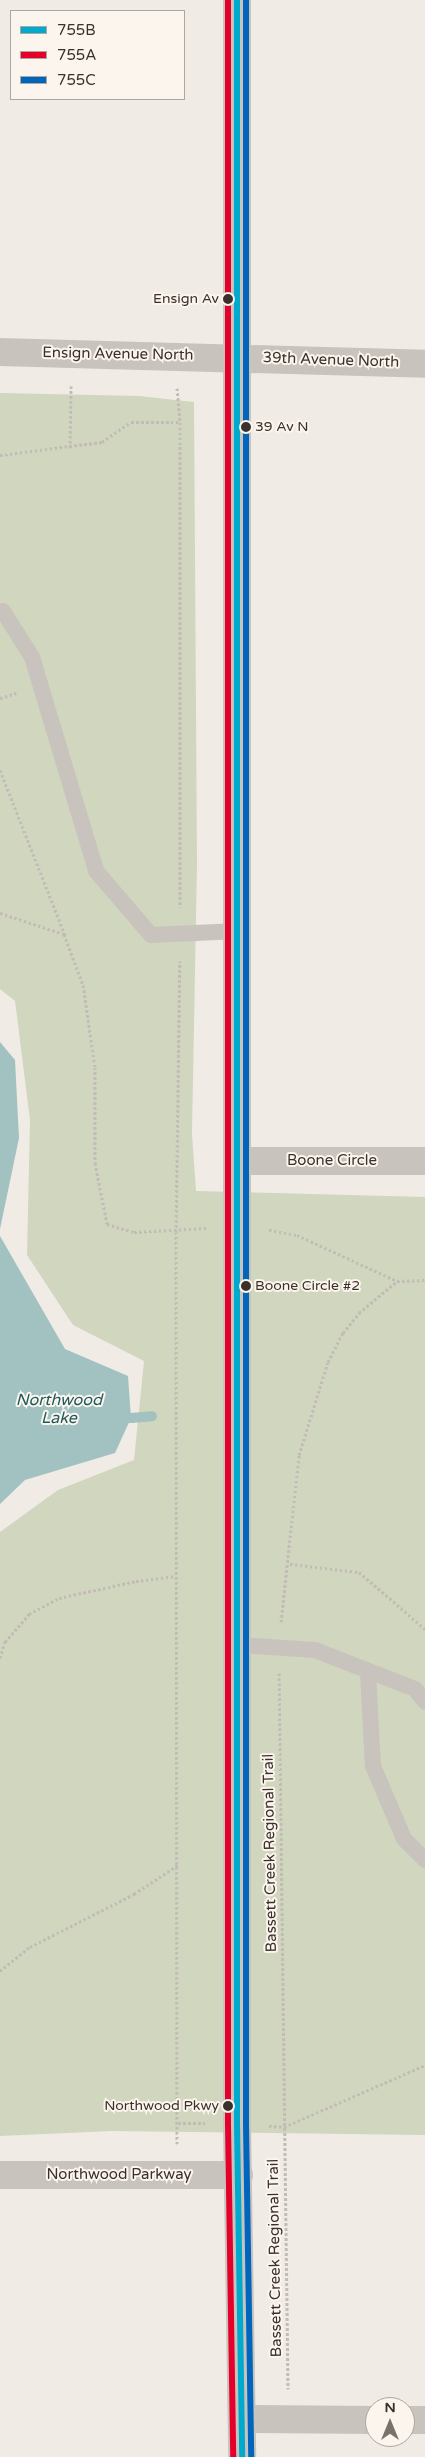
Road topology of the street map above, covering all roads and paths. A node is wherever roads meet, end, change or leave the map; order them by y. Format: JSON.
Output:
{"nodes":[{"id":1,"x":237,"y":0,"type":"edge"},
{"id":2,"x":0,"y":352,"type":"edge"},
{"id":3,"x":71,"y":353,"type":"junction"},
{"id":4,"x":173,"y":356,"type":"junction"},
{"id":5,"x":236,"y":357,"type":"junction"},
{"id":6,"x":425,"y":364,"type":"edge"},
{"id":7,"x":180,"y":422,"type":"junction"},
{"id":8,"x":70,"y":448,"type":"junction"},
{"id":9,"x":0,"y":455,"type":"edge"},
{"id":10,"x":3,"y":611,"type":"dead end"},
{"id":11,"x":0,"y":770,"type":"edge"},
{"id":12,"x":0,"y":913,"type":"edge"},
{"id":13,"x":239,"y":930,"type":"junction"},
{"id":14,"x":180,"y":933,"type":"junction"},
{"id":15,"x":64,"y":934,"type":"junction"},
{"id":16,"x":425,"y":1161,"type":"edge"},
{"id":17,"x":239,"y":1162,"type":"junction"},
{"id":18,"x":239,"y":1224,"type":"junction"},
{"id":19,"x":176,"y":1232,"type":"junction"},
{"id":20,"x":425,"y":1280,"type":"edge"},
{"id":21,"x":396,"y":1281,"type":"junction"},
{"id":22,"x":290,"y":1564,"type":"junction"},
{"id":23,"x":176,"y":1576,"type":"junction"},
{"id":24,"x":425,"y":1630,"type":"edge"},
{"id":25,"x":239,"y":1645,"type":"junction"},
{"id":26,"x":279,"y":1647,"type":"junction"},
{"id":27,"x":0,"y":1658,"type":"edge"},
{"id":28,"x":368,"y":1672,"type":"junction"},
{"id":29,"x":425,"y":1702,"type":"edge"},
{"id":30,"x":425,"y":1860,"type":"edge"},
{"id":31,"x":178,"y":1865,"type":"junction"},
{"id":32,"x":0,"y":1971,"type":"edge"},
{"id":33,"x":425,"y":2065,"type":"edge"},
{"id":34,"x":178,"y":2123,"type":"junction"},
{"id":35,"x":237,"y":2124,"type":"junction"},
{"id":36,"x":284,"y":2127,"type":"junction"},
{"id":37,"x":0,"y":2175,"type":"edge"},
{"id":38,"x":175,"y":2175,"type":"junction"},
{"id":39,"x":239,"y":2175,"type":"junction"},
{"id":40,"x":242,"y":2419,"type":"junction"},
{"id":41,"x":289,"y":2419,"type":"junction"},
{"id":42,"x":365,"y":2420,"type":"edge"},
{"id":43,"x":242,"y":2457,"type":"edge"}],
"edges":[{"from":1,"to":5,"type":"street"},
{"from":2,"to":3,"type":"street","name":"Ensign Avenue North"},
{"from":3,"to":4,"type":"street","name":"Ensign Avenue North"},
{"from":3,"to":8,"type":"path"},
{"from":4,"to":5,"type":"street","name":"Ensign Avenue North"},
{"from":4,"to":7,"type":"path"},
{"from":5,"to":6,"type":"street","name":"39th Avenue North"},
{"from":5,"to":13,"type":"street"},
{"from":7,"to":8,"type":"path"},
{"from":7,"to":14,"type":"path"},
{"from":8,"to":9,"type":"path"},
{"from":10,"to":14,"type":"lane"},
{"from":11,"to":15,"type":"path"},
{"from":12,"to":15,"type":"path"},
{"from":13,"to":14,"type":"lane"},
{"from":13,"to":17,"type":"street"},
{"from":14,"to":19,"type":"path"},
{"from":15,"to":19,"type":"path"},
{"from":16,"to":17,"type":"street","name":"Boone Circle"},
{"from":17,"to":18,"type":"street"},
{"from":18,"to":19,"type":"path"},
{"from":18,"to":21,"type":"path"},
{"from":18,"to":25,"type":"street"},
{"from":19,"to":23,"type":"path"},
{"from":20,"to":21,"type":"path"},
{"from":21,"to":22,"type":"path","name":"Bassett Creek Regional Trail"},
{"from":22,"to":24,"type":"path"},
{"from":22,"to":26,"type":"path","name":"Bassett Creek Regional Trail"},
{"from":23,"to":27,"type":"path"},
{"from":23,"to":31,"type":"path"},
{"from":25,"to":26,"type":"lane"},
{"from":25,"to":35,"type":"street"},
{"from":26,"to":28,"type":"lane"},
{"from":26,"to":36,"type":"path","name":"Bassett Creek Regional Trail"},
{"from":28,"to":29,"type":"lane"},
{"from":28,"to":30,"type":"lane"},
{"from":31,"to":32,"type":"path"},
{"from":31,"to":34,"type":"path"},
{"from":33,"to":36,"type":"path"},
{"from":34,"to":35,"type":"path"},
{"from":34,"to":38,"type":"path"},
{"from":35,"to":36,"type":"path"},
{"from":35,"to":39,"type":"street"},
{"from":36,"to":41,"type":"path","name":"Bassett Creek Regional Trail"},
{"from":37,"to":38,"type":"street","name":"Northwood Parkway"},
{"from":38,"to":39,"type":"street","name":"Northwood Parkway"},
{"from":39,"to":40,"type":"street"},
{"from":40,"to":41,"type":"street"},
{"from":40,"to":43,"type":"street"},
{"from":41,"to":42,"type":"street"}]}
